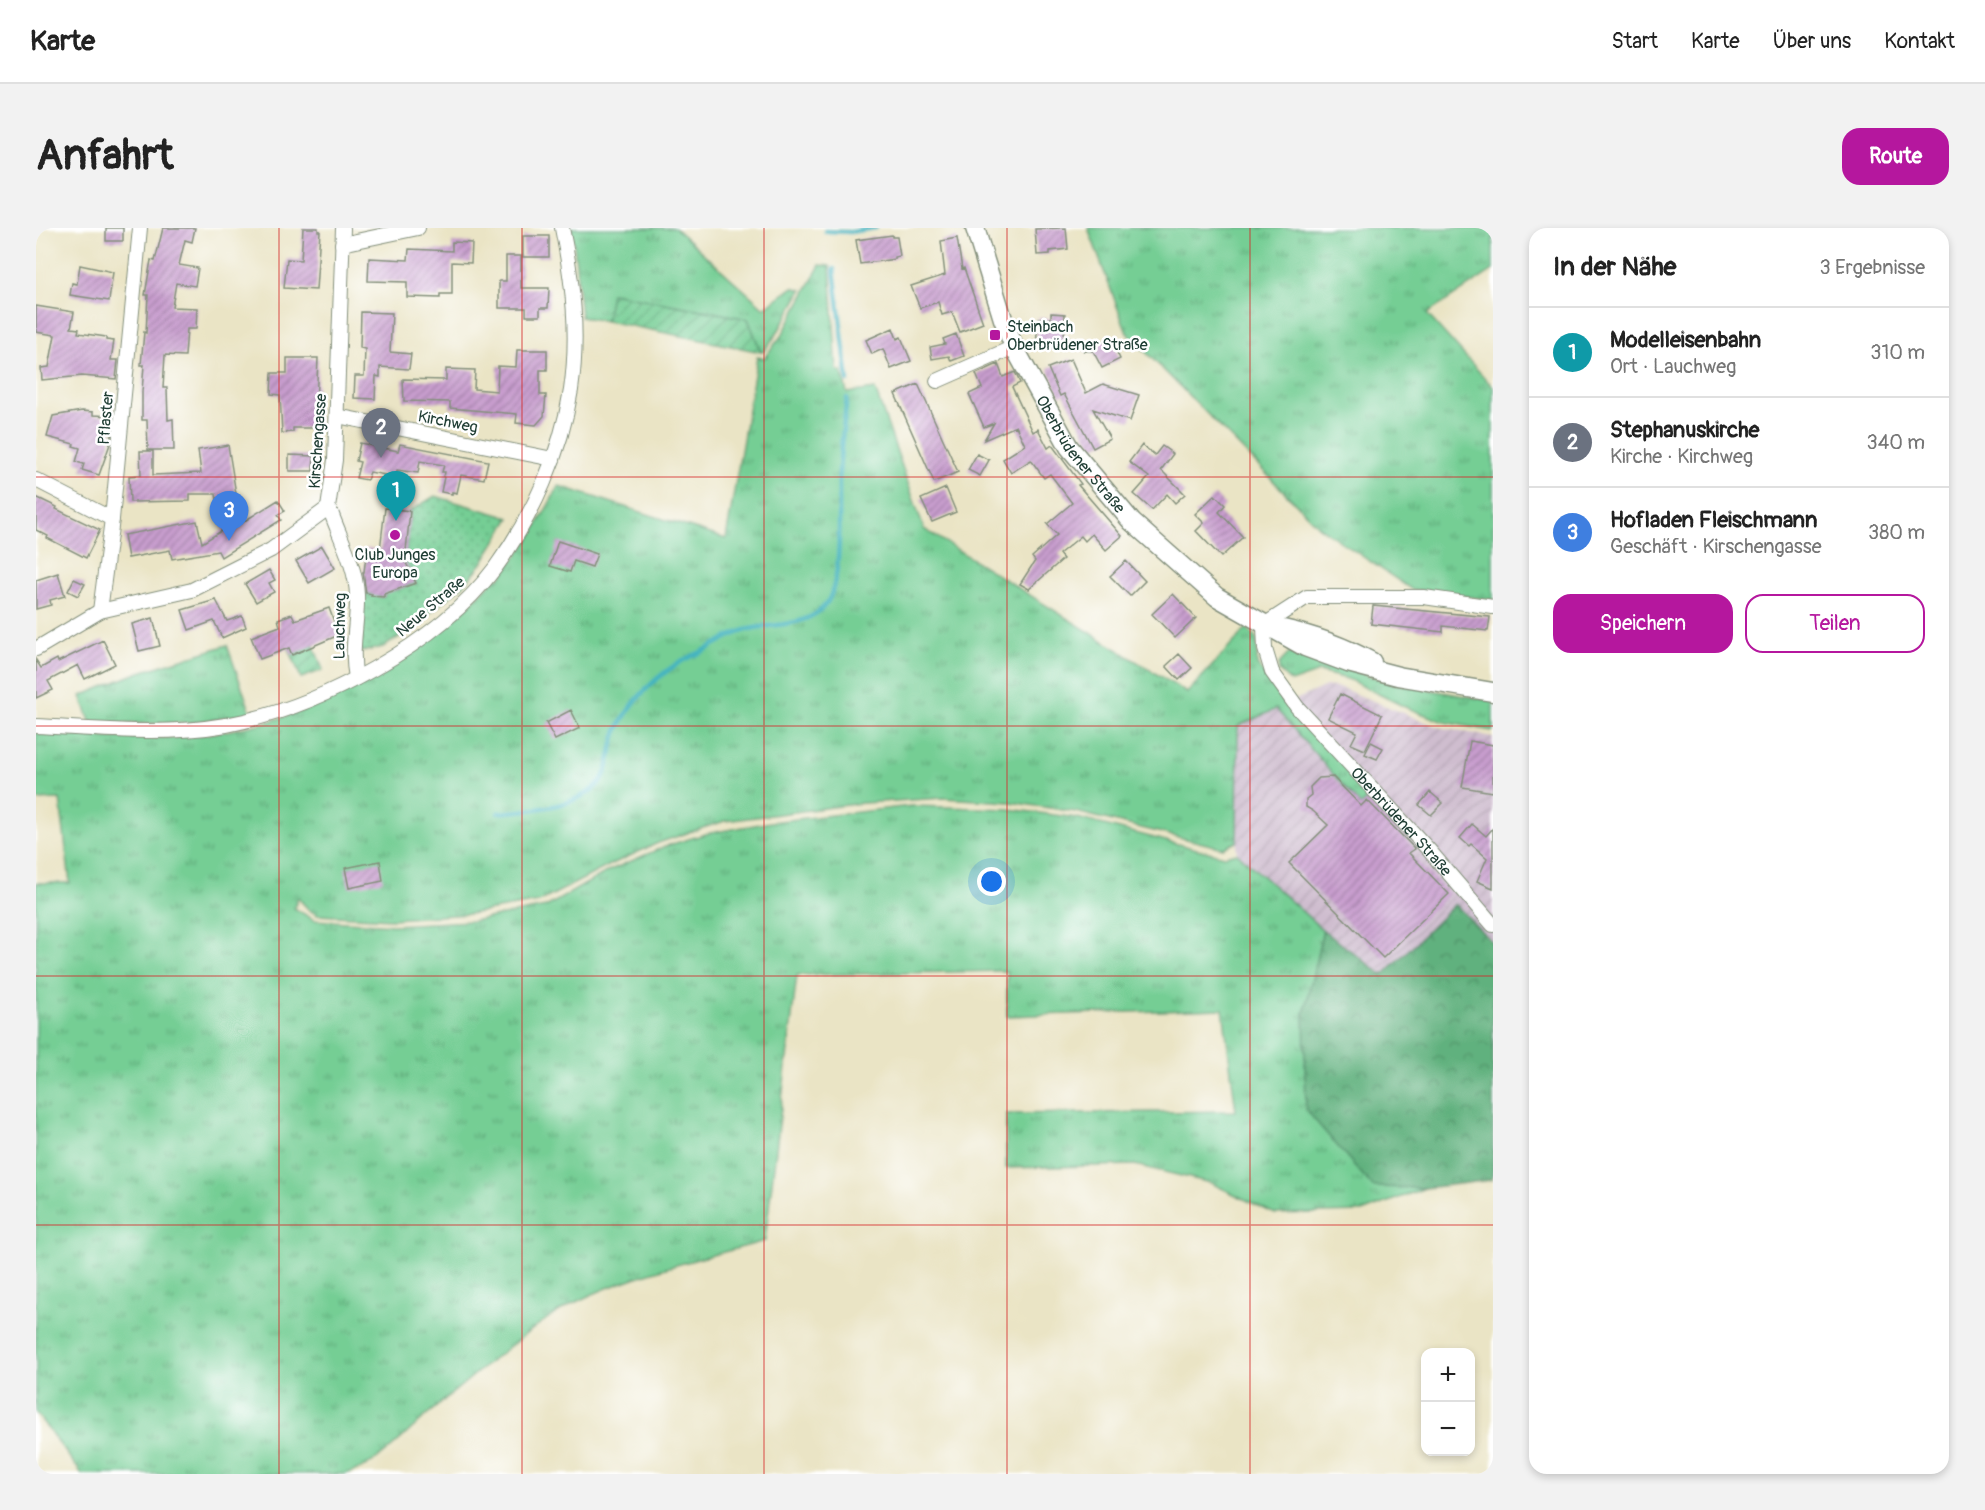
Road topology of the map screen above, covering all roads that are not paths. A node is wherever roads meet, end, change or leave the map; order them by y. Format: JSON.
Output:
{"nodes":[{"id":1,"x":140,"y":228,"type":"edge"},
{"id":2,"x":343,"y":228,"type":"edge"},
{"id":3,"x":418,"y":228,"type":"edge"},
{"id":4,"x":562,"y":228,"type":"edge"},
{"id":5,"x":975,"y":228,"type":"edge"},
{"id":6,"x":342,"y":244,"type":"junction"},
{"id":7,"x":1014,"y":347,"type":"junction"},
{"id":8,"x":937,"y":381,"type":"dead end"},
{"id":9,"x":337,"y":416,"type":"junction"},
{"id":10,"x":553,"y":459,"type":"junction"},
{"id":11,"x":36,"y":480,"type":"edge"},
{"id":12,"x":328,"y":508,"type":"junction"},
{"id":13,"x":112,"y":519,"type":"junction"},
{"id":14,"x":1493,"y":607,"type":"edge"},
{"id":15,"x":100,"y":611,"type":"junction"},
{"id":16,"x":1264,"y":625,"type":"junction"},
{"id":17,"x":36,"y":649,"type":"edge"},
{"id":18,"x":356,"y":678,"type":"junction"},
{"id":19,"x":1493,"y":692,"type":"edge"},
{"id":20,"x":36,"y":726,"type":"edge"},
{"id":21,"x":1493,"y":925,"type":"edge"}],
"edges":[{"from":1,"to":13,"type":"street","name":"Pflaster"},
{"from":2,"to":6,"type":"street","name":"Kirschengasse"},
{"from":3,"to":6,"type":"street"},
{"from":4,"to":10,"type":"street","name":"Neue Straße"},
{"from":5,"to":7,"type":"street","name":"Oberbrüdener Straße"},
{"from":6,"to":9,"type":"street","name":"Kirschengasse"},
{"from":7,"to":8,"type":"street"},
{"from":7,"to":16,"type":"street","name":"Oberbrüdener Straße"},
{"from":9,"to":10,"type":"street","name":"Kirchweg"},
{"from":9,"to":12,"type":"street","name":"Kirschengasse"},
{"from":10,"to":18,"type":"street","name":"Neue Straße"},
{"from":11,"to":13,"type":"street"},
{"from":12,"to":15,"type":"street","name":"Kirschengasse"},
{"from":12,"to":18,"type":"street","name":"Lauchweg"},
{"from":13,"to":15,"type":"street","name":"Pflaster"},
{"from":14,"to":16,"type":"street"},
{"from":15,"to":17,"type":"street","name":"Kirschengasse"},
{"from":16,"to":19,"type":"street","name":"Oberbrüdener Straße"},
{"from":16,"to":21,"type":"street","name":"Oberbrüdener Straße"},
{"from":18,"to":20,"type":"street","name":"Neue Straße"}]}
